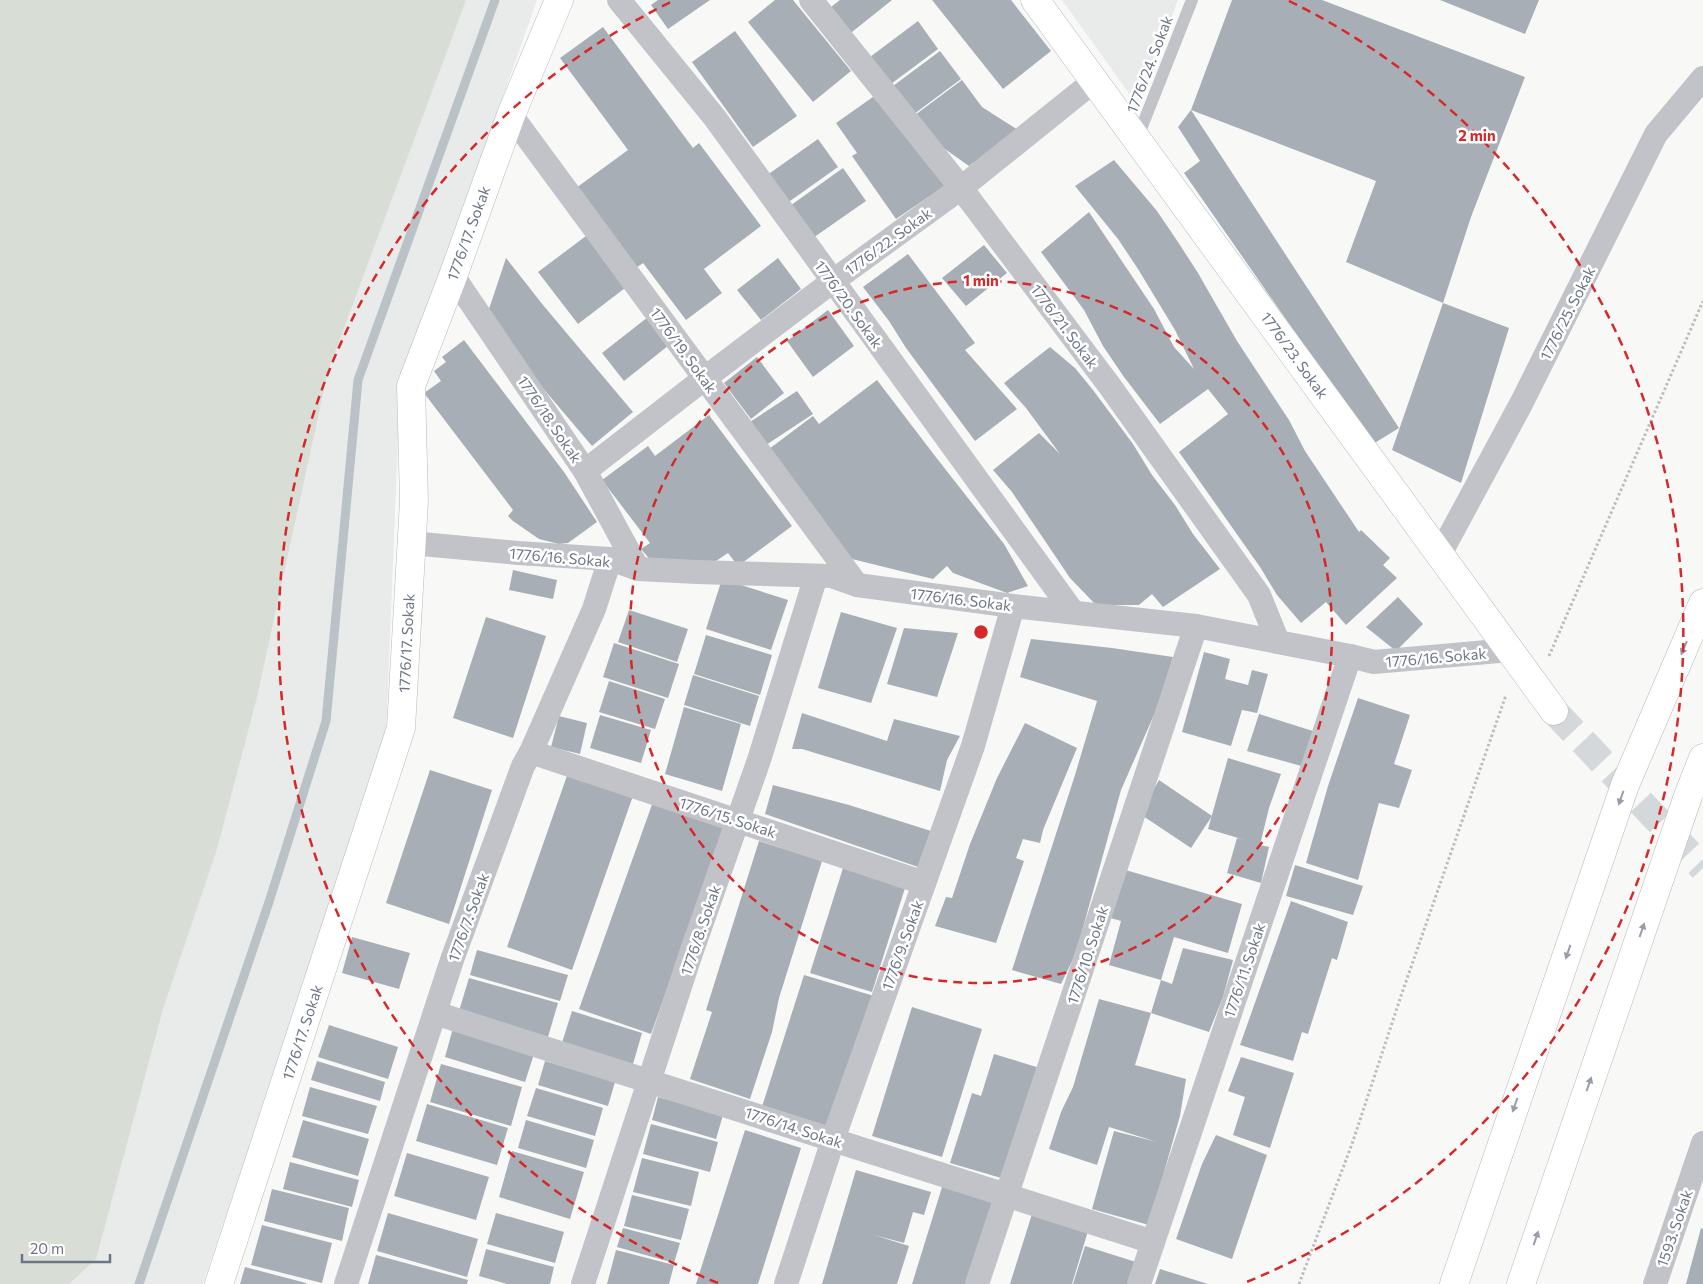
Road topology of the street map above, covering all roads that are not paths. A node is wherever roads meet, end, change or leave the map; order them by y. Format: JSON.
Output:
{"nodes":[{"id":1,"x":559,"y":0,"type":"edge"},
{"id":2,"x":620,"y":0,"type":"edge"},
{"id":3,"x":811,"y":0,"type":"edge"},
{"id":4,"x":1035,"y":0,"type":"edge"},
{"id":5,"x":1192,"y":0,"type":"edge"},
{"id":6,"x":1703,"y":78,"type":"edge"},
{"id":7,"x":1094,"y":81,"type":"junction"},
{"id":8,"x":511,"y":115,"type":"junction"},
{"id":9,"x":1137,"y":140,"type":"junction"},
{"id":10,"x":961,"y":188,"type":"junction"},
{"id":11,"x":453,"y":276,"type":"junction"},
{"id":12,"x":833,"y":281,"type":"junction"},
{"id":13,"x":705,"y":378,"type":"junction"},
{"id":14,"x":585,"y":471,"type":"junction"},
{"id":15,"x":411,"y":543,"type":"junction"},
{"id":16,"x":1440,"y":554,"type":"junction"},
{"id":17,"x":610,"y":558,"type":"junction"},
{"id":18,"x":638,"y":568,"type":"junction"},
{"id":19,"x":816,"y":576,"type":"junction"},
{"id":20,"x":857,"y":585,"type":"junction"},
{"id":21,"x":1703,"y":603,"type":"edge"},
{"id":22,"x":1013,"y":606,"type":"junction"},
{"id":23,"x":1072,"y":612,"type":"junction"},
{"id":24,"x":1196,"y":626,"type":"junction"},
{"id":25,"x":1278,"y":642,"type":"junction"},
{"id":26,"x":1350,"y":656,"type":"junction"},
{"id":27,"x":1514,"y":656,"type":"junction"},
{"id":28,"x":1554,"y":711,"type":"tunnel mouth"},
{"id":29,"x":531,"y":752,"type":"junction"},
{"id":30,"x":1703,"y":758,"type":"edge"},
{"id":31,"x":738,"y":821,"type":"junction"},
{"id":32,"x":924,"y":883,"type":"junction"},
{"id":33,"x":435,"y":1013,"type":"junction"},
{"id":34,"x":650,"y":1082,"type":"junction"},
{"id":35,"x":833,"y":1140,"type":"junction"},
{"id":36,"x":1703,"y":1144,"type":"edge"},
{"id":37,"x":1007,"y":1196,"type":"junction"},
{"id":38,"x":1153,"y":1242,"type":"junction"},
{"id":39,"x":219,"y":1284,"type":"edge"},
{"id":40,"x":346,"y":1284,"type":"edge"},
{"id":41,"x":583,"y":1284,"type":"edge"},
{"id":42,"x":786,"y":1284,"type":"edge"},
{"id":43,"x":977,"y":1284,"type":"edge"},
{"id":44,"x":1139,"y":1284,"type":"edge"},
{"id":45,"x":1454,"y":1284,"type":"edge"},
{"id":46,"x":1521,"y":1284,"type":"edge"},
{"id":47,"x":1655,"y":1284,"type":"edge"}],
"edges":[{"from":1,"to":8,"type":"main road","name":"1776/17. Sokak"},
{"from":2,"to":12,"type":"street","name":"1776/20. Sokak"},
{"from":3,"to":10,"type":"street","name":"1776/21. Sokak"},
{"from":4,"to":7,"type":"main road","name":"1776/23. Sokak"},
{"from":5,"to":9,"type":"lane","name":"1776/24. Sokak"},
{"from":6,"to":16,"type":"street","name":"1776/25. Sokak"},
{"from":7,"to":9,"type":"main road","name":"1776/23. Sokak"},
{"from":7,"to":10,"type":"street","name":"1776/22. Sokak"},
{"from":8,"to":11,"type":"main road","name":"1776/17. Sokak"},
{"from":8,"to":13,"type":"street","name":"1776/19. Sokak"},
{"from":9,"to":16,"type":"main road","name":"1776/23. Sokak"},
{"from":10,"to":12,"type":"street","name":"1776/22. Sokak"},
{"from":10,"to":25,"type":"street","name":"1776/21. Sokak"},
{"from":11,"to":14,"type":"street","name":"1776/18. Sokak"},
{"from":11,"to":15,"type":"main road","name":"1776/17. Sokak"},
{"from":12,"to":13,"type":"street","name":"1776/22. Sokak"},
{"from":12,"to":23,"type":"street","name":"1776/20. Sokak"},
{"from":13,"to":14,"type":"street","name":"1776/22. Sokak"},
{"from":13,"to":20,"type":"street","name":"1776/19. Sokak"},
{"from":14,"to":18,"type":"street","name":"1776/18. Sokak"},
{"from":15,"to":17,"type":"street","name":"1776/16. Sokak"},
{"from":15,"to":39,"type":"main road","name":"1776/17. Sokak"},
{"from":16,"to":27,"type":"main road","name":"1776/23. Sokak"},
{"from":17,"to":18,"type":"street","name":"1776/16. Sokak"},
{"from":17,"to":29,"type":"street","name":"1776/7. Sokak"},
{"from":18,"to":19,"type":"street","name":"1776/16. Sokak"},
{"from":19,"to":20,"type":"street","name":"1776/16. Sokak"},
{"from":19,"to":31,"type":"street","name":"1776/8. Sokak"},
{"from":20,"to":22,"type":"street","name":"1776/16. Sokak"},
{"from":21,"to":45,"type":"main road","one_way":true},
{"from":22,"to":23,"type":"street","name":"1776/16. Sokak"},
{"from":22,"to":32,"type":"street","name":"1776/9. Sokak"},
{"from":23,"to":24,"type":"street","name":"1776/16. Sokak"},
{"from":24,"to":25,"type":"street","name":"1776/16. Sokak"},
{"from":24,"to":37,"type":"street","name":"1776/10. Sokak"},
{"from":25,"to":26,"type":"street","name":"1776/16. Sokak"},
{"from":26,"to":27,"type":"street","name":"1776/16. Sokak"},
{"from":26,"to":38,"type":"street","name":"1776/11. Sokak"},
{"from":27,"to":28,"type":"main road","name":"1776/23. Sokak"},
{"from":29,"to":31,"type":"street","name":"1776/15. Sokak"},
{"from":29,"to":33,"type":"street","name":"1776/7. Sokak"},
{"from":46,"to":30,"type":"main road","one_way":true},
{"from":31,"to":32,"type":"street","name":"1776/15. Sokak"},
{"from":31,"to":34,"type":"street","name":"1776/8. Sokak"},
{"from":32,"to":35,"type":"street","name":"1776/9. Sokak"},
{"from":33,"to":34,"type":"street","name":"1776/14. Sokak"},
{"from":33,"to":40,"type":"street","name":"1776/7. Sokak"},
{"from":34,"to":35,"type":"street","name":"1776/14. Sokak"},
{"from":34,"to":41,"type":"street","name":"1776/8. Sokak"},
{"from":35,"to":37,"type":"street","name":"1776/14. Sokak"},
{"from":35,"to":42,"type":"street","name":"1776/9. Sokak"},
{"from":36,"to":47,"type":"street","name":"1593. Sokak"},
{"from":37,"to":38,"type":"street","name":"1776/14. Sokak"},
{"from":37,"to":43,"type":"street","name":"1776/10. Sokak"},
{"from":38,"to":44,"type":"street","name":"1776/11. Sokak"}]}
